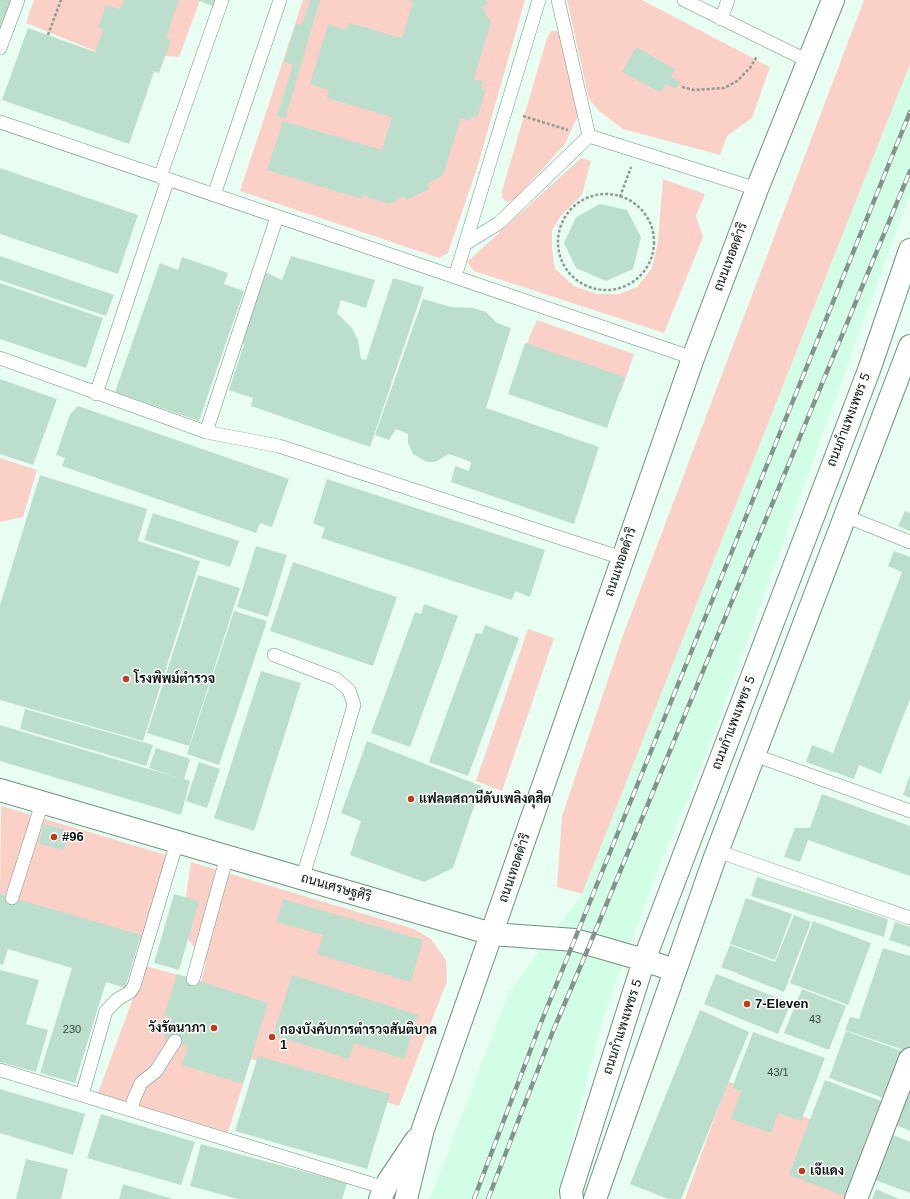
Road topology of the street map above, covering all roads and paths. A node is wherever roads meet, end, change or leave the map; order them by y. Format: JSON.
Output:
{"nodes":[{"id":1,"x":18,"y":0,"type":"edge"},
{"id":2,"x":60,"y":0,"type":"edge"},
{"id":3,"x":222,"y":0,"type":"edge"},
{"id":4,"x":280,"y":0,"type":"edge"},
{"id":5,"x":539,"y":0,"type":"edge"},
{"id":6,"x":558,"y":0,"type":"edge"},
{"id":7,"x":684,"y":0,"type":"edge"},
{"id":8,"x":728,"y":0,"type":"edge"},
{"id":9,"x":833,"y":0,"type":"edge"},
{"id":10,"x":721,"y":18,"type":"junction"},
{"id":11,"x":48,"y":35,"type":"dead end"},
{"id":12,"x":765,"y":40,"type":"junction"},
{"id":13,"x":0,"y":48,"type":"edge"},
{"id":14,"x":808,"y":61,"type":"junction"},
{"id":15,"x":682,"y":87,"type":"dead end"},
{"id":16,"x":505,"y":111,"type":"junction"},
{"id":17,"x":0,"y":122,"type":"edge"},
{"id":18,"x":590,"y":136,"type":"junction"},
{"id":19,"x":636,"y":151,"type":"junction"},
{"id":20,"x":164,"y":178,"type":"junction"},
{"id":21,"x":757,"y":189,"type":"junction"},
{"id":22,"x":214,"y":195,"type":"junction"},
{"id":23,"x":620,"y":197,"type":"junction"},
{"id":24,"x":278,"y":216,"type":"junction"},
{"id":25,"x":465,"y":244,"type":"junction"},
{"id":26,"x":910,"y":250,"type":"edge"},
{"id":27,"x":455,"y":276,"type":"junction"},
{"id":28,"x":910,"y":346,"type":"edge"},
{"id":29,"x":0,"y":358,"type":"edge"},
{"id":30,"x":693,"y":358,"type":"junction"},
{"id":31,"x":96,"y":394,"type":"junction"},
{"id":32,"x":206,"y":432,"type":"junction"},
{"id":33,"x":845,"y":516,"type":"junction"},
{"id":34,"x":910,"y":542,"type":"edge"},
{"id":35,"x":622,"y":558,"type":"junction"},
{"id":36,"x":274,"y":655,"type":"dead end"},
{"id":37,"x":754,"y":755,"type":"junction"},
{"id":38,"x":0,"y":790,"type":"edge"},
{"id":39,"x":42,"y":803,"type":"junction"},
{"id":40,"x":910,"y":811,"type":"edge"},
{"id":41,"x":177,"y":842,"type":"junction"},
{"id":42,"x":717,"y":851,"type":"junction"},
{"id":43,"x":227,"y":856,"type":"junction"},
{"id":44,"x":302,"y":878,"type":"junction"},
{"id":45,"x":12,"y":898,"type":"dead end"},
{"id":46,"x":910,"y":918,"type":"edge"},
{"id":47,"x":492,"y":934,"type":"junction"},
{"id":48,"x":644,"y":960,"type":"junction"},
{"id":49,"x":674,"y":970,"type":"junction"},
{"id":50,"x":193,"y":979,"type":"dead end"},
{"id":51,"x":174,"y":1041,"type":"dead end"},
{"id":52,"x":910,"y":1059,"type":"edge"},
{"id":53,"x":0,"y":1070,"type":"edge"},
{"id":54,"x":82,"y":1095,"type":"junction"},
{"id":55,"x":131,"y":1110,"type":"junction"},
{"id":56,"x":423,"y":1129,"type":"junction"},
{"id":57,"x":383,"y":1194,"type":"edge"},
{"id":58,"x":578,"y":1196,"type":"edge"},
{"id":59,"x":406,"y":1199,"type":"edge"},
{"id":60,"x":595,"y":1199,"type":"edge"},
{"id":61,"x":856,"y":1199,"type":"edge"}],
"edges":[{"from":1,"to":13,"type":"lane"},
{"from":2,"to":11,"type":"path"},
{"from":3,"to":20,"type":"lane"},
{"from":4,"to":22,"type":"lane"},
{"from":5,"to":16,"type":"lane"},
{"from":6,"to":18,"type":"lane"},
{"from":7,"to":10,"type":"lane"},
{"from":8,"to":10,"type":"lane"},
{"from":9,"to":14,"type":"street","name":"ถนนเทอดดำริ"},
{"from":10,"to":12,"type":"lane"},
{"from":12,"to":14,"type":"lane"},
{"from":12,"to":15,"type":"path"},
{"from":14,"to":21,"type":"street","name":"ถนนเทอดดำริ"},
{"from":16,"to":18,"type":"path"},
{"from":16,"to":25,"type":"lane"},
{"from":17,"to":20,"type":"lane"},
{"from":18,"to":19,"type":"lane"},
{"from":18,"to":25,"type":"lane"},
{"from":19,"to":21,"type":"lane"},
{"from":19,"to":23,"type":"path"},
{"from":20,"to":22,"type":"lane"},
{"from":20,"to":31,"type":"lane"},
{"from":21,"to":30,"type":"street","name":"ถนนเทอดดำริ"},
{"from":22,"to":24,"type":"lane"},
{"from":23,"to":23,"type":"path"},
{"from":24,"to":27,"type":"lane"},
{"from":24,"to":32,"type":"lane"},
{"from":25,"to":27,"type":"lane"},
{"from":26,"to":48,"type":"street","name":"ถนนกำแพงเพชร 5"},
{"from":27,"to":30,"type":"lane"},
{"from":28,"to":33,"type":"street"},
{"from":29,"to":31,"type":"lane"},
{"from":30,"to":35,"type":"street","name":"ถนนเทอดดำริ"},
{"from":31,"to":32,"type":"lane"},
{"from":32,"to":35,"type":"lane"},
{"from":33,"to":34,"type":"lane"},
{"from":33,"to":37,"type":"street"},
{"from":35,"to":47,"type":"street","name":"ถนนเทอดดำริ"},
{"from":36,"to":44,"type":"lane"},
{"from":37,"to":40,"type":"lane"},
{"from":37,"to":42,"type":"street"},
{"from":38,"to":39,"type":"street","name":"ถนนเศรษฐศิริ"},
{"from":39,"to":41,"type":"street","name":"ถนนเศรษฐศิริ"},
{"from":39,"to":45,"type":"lane"},
{"from":41,"to":43,"type":"street","name":"ถนนเศรษฐศิริ"},
{"from":41,"to":54,"type":"lane"},
{"from":42,"to":46,"type":"lane"},
{"from":42,"to":49,"type":"street"},
{"from":43,"to":44,"type":"street","name":"ถนนเศรษฐศิริ"},
{"from":43,"to":50,"type":"lane"},
{"from":44,"to":47,"type":"street","name":"ถนนเศรษฐศิริ"},
{"from":47,"to":48,"type":"street","name":"ถนนเศรษฐศิริ"},
{"from":47,"to":56,"type":"street","name":"ถนนเทอดดำริ"},
{"from":48,"to":49,"type":"street","name":"ถนนเศรษฐศิริ"},
{"from":48,"to":58,"type":"street","name":"ถนนกำแพงเพชร 5"},
{"from":49,"to":60,"type":"street"},
{"from":51,"to":55,"type":"lane"},
{"from":52,"to":61,"type":"street"},
{"from":53,"to":54,"type":"lane"},
{"from":54,"to":55,"type":"lane"},
{"from":55,"to":57,"type":"lane"},
{"from":56,"to":57,"type":"street","name":"ถนนเทอดดำริ"},
{"from":56,"to":59,"type":"street","name":"ถนนเทอดดำริ"}]}
